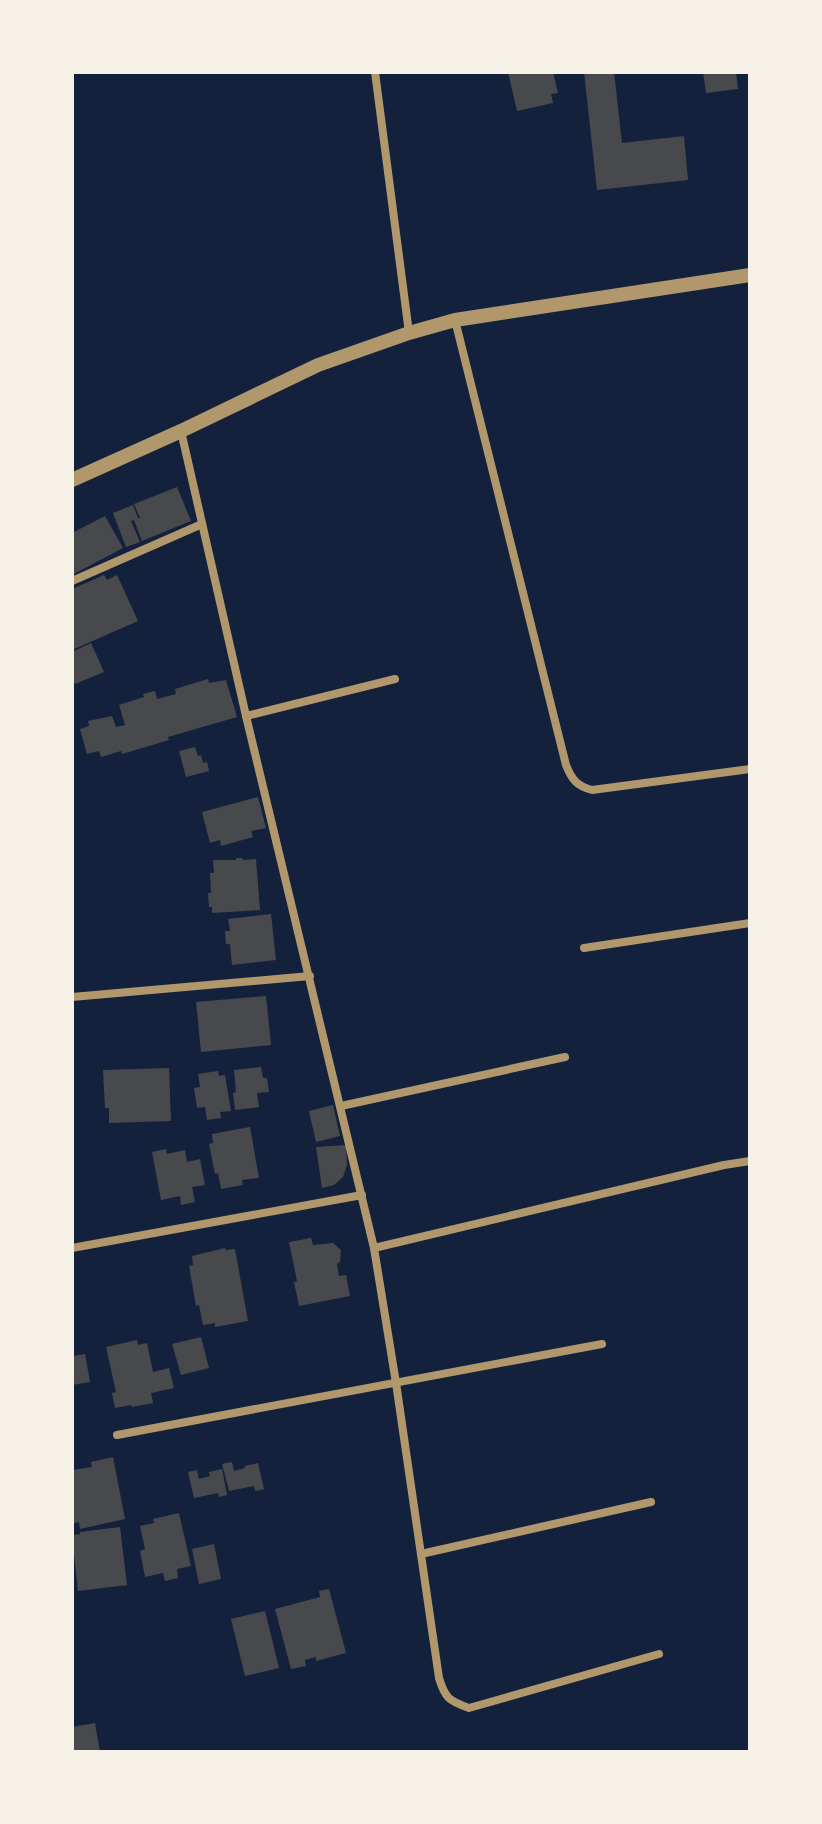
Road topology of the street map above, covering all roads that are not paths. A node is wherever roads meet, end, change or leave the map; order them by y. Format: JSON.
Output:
{"nodes":[{"id":1,"x":375,"y":72,"type":"edge"},
{"id":2,"x":750,"y":275,"type":"edge"},
{"id":3,"x":455,"y":320,"type":"junction"},
{"id":4,"x":409,"y":333,"type":"junction"},
{"id":5,"x":181,"y":431,"type":"junction"},
{"id":6,"x":72,"y":480,"type":"edge"},
{"id":7,"x":202,"y":524,"type":"junction"},
{"id":8,"x":72,"y":581,"type":"edge"},
{"id":9,"x":395,"y":679,"type":"dead end"},
{"id":10,"x":246,"y":716,"type":"junction"},
{"id":11,"x":750,"y":769,"type":"edge"},
{"id":12,"x":750,"y":923,"type":"edge"},
{"id":13,"x":584,"y":948,"type":"dead end"},
{"id":14,"x":310,"y":976,"type":"junction"},
{"id":15,"x":72,"y":997,"type":"edge"},
{"id":16,"x":565,"y":1057,"type":"dead end"},
{"id":17,"x":341,"y":1106,"type":"junction"},
{"id":18,"x":750,"y":1161,"type":"edge"},
{"id":19,"x":362,"y":1195,"type":"junction"},
{"id":20,"x":72,"y":1248,"type":"edge"},
{"id":21,"x":374,"y":1248,"type":"junction"},
{"id":22,"x":602,"y":1344,"type":"dead end"},
{"id":23,"x":396,"y":1383,"type":"junction"},
{"id":24,"x":117,"y":1435,"type":"dead end"},
{"id":25,"x":651,"y":1502,"type":"dead end"},
{"id":26,"x":421,"y":1554,"type":"junction"},
{"id":27,"x":659,"y":1654,"type":"dead end"}],
"edges":[{"from":1,"to":4,"type":"street"},
{"from":2,"to":3,"type":"street"},
{"from":3,"to":4,"type":"street"},
{"from":3,"to":11,"type":"street"},
{"from":4,"to":5,"type":"street"},
{"from":5,"to":6,"type":"street"},
{"from":5,"to":7,"type":"street"},
{"from":7,"to":8,"type":"street"},
{"from":7,"to":10,"type":"street"},
{"from":9,"to":10,"type":"street"},
{"from":10,"to":14,"type":"street"},
{"from":12,"to":13,"type":"street"},
{"from":14,"to":15,"type":"street"},
{"from":14,"to":17,"type":"street"},
{"from":16,"to":17,"type":"street"},
{"from":17,"to":19,"type":"street"},
{"from":18,"to":21,"type":"street"},
{"from":19,"to":20,"type":"street"},
{"from":19,"to":21,"type":"street"},
{"from":21,"to":23,"type":"street"},
{"from":22,"to":23,"type":"street"},
{"from":23,"to":24,"type":"street"},
{"from":23,"to":26,"type":"street"},
{"from":25,"to":26,"type":"street"},
{"from":26,"to":27,"type":"street"}]}
